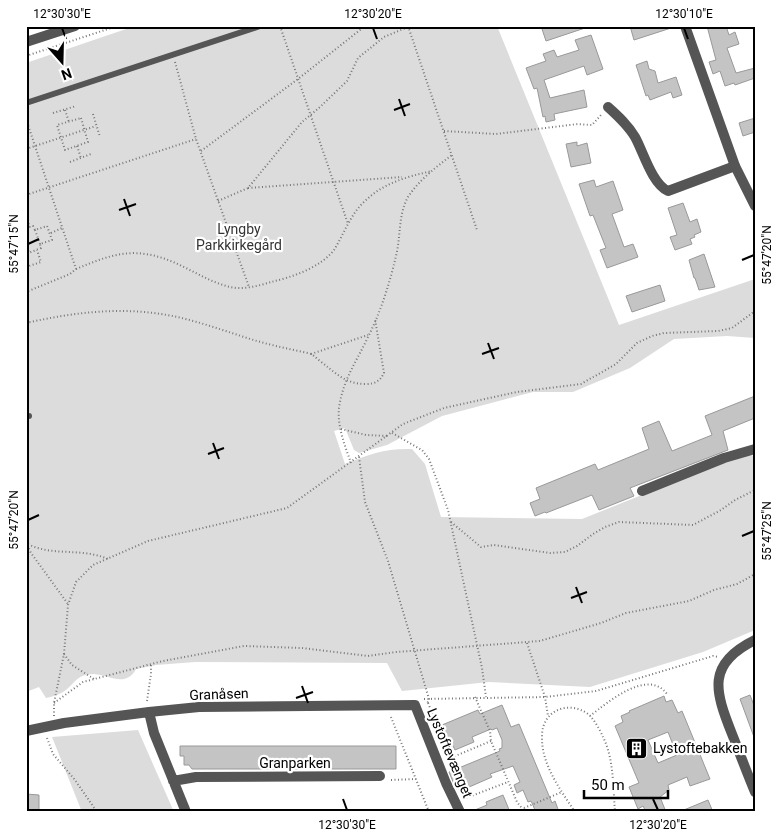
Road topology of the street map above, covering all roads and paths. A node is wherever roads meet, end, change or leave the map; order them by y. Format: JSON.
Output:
{"nodes":[{"id":1,"x":75,"y":26,"type":"edge"},
{"id":2,"x":117,"y":26,"type":"edge"},
{"id":3,"x":260,"y":26,"type":"edge"},
{"id":4,"x":280,"y":26,"type":"edge"},
{"id":5,"x":365,"y":26,"type":"edge"},
{"id":6,"x":685,"y":26,"type":"edge"},
{"id":7,"x":408,"y":27,"type":"edge"},
{"id":8,"x":26,"y":42,"type":"edge"},
{"id":9,"x":173,"y":55,"type":"junction"},
{"id":10,"x":26,"y":56,"type":"edge"},
{"id":11,"x":298,"y":79,"type":"junction"},
{"id":12,"x":26,"y":103,"type":"edge"},
{"id":13,"x":76,"y":106,"type":"dead end"},
{"id":14,"x":608,"y":107,"type":"joint"},
{"id":15,"x":65,"y":110,"type":"junction"},
{"id":16,"x":53,"y":114,"type":"dead end"},
{"id":17,"x":93,"y":114,"type":"dead end"},
{"id":18,"x":310,"y":115,"type":"junction"},
{"id":19,"x":26,"y":119,"type":"edge"},
{"id":20,"x":69,"y":122,"type":"junction"},
{"id":21,"x":96,"y":126,"type":"junction"},
{"id":22,"x":84,"y":130,"type":"junction"},
{"id":23,"x":444,"y":131,"type":"junction"},
{"id":24,"x":61,"y":138,"type":"junction"},
{"id":25,"x":100,"y":138,"type":"dead end"},
{"id":26,"x":196,"y":139,"type":"junction"},
{"id":27,"x":35,"y":146,"type":"junction"},
{"id":28,"x":77,"y":146,"type":"junction"},
{"id":29,"x":26,"y":149,"type":"edge"},
{"id":30,"x":201,"y":151,"type":"junction"},
{"id":31,"x":91,"y":154,"type":"dead end"},
{"id":32,"x":452,"y":155,"type":"junction"},
{"id":33,"x":81,"y":158,"type":"junction"},
{"id":34,"x":70,"y":162,"type":"dead end"},
{"id":35,"x":735,"y":166,"type":"junction"},
{"id":36,"x":432,"y":170,"type":"junction"},
{"id":37,"x":406,"y":177,"type":"junction"},
{"id":38,"x":333,"y":182,"type":"junction"},
{"id":39,"x":49,"y":188,"type":"junction"},
{"id":40,"x":248,"y":188,"type":"junction"},
{"id":41,"x":26,"y":195,"type":"edge"},
{"id":42,"x":218,"y":201,"type":"junction"},
{"id":43,"x":755,"y":206,"type":"edge"},
{"id":44,"x":26,"y":217,"type":"edge"},
{"id":45,"x":348,"y":224,"type":"junction"},
{"id":46,"x":28,"y":228,"type":"edge"},
{"id":47,"x":62,"y":228,"type":"junction"},
{"id":48,"x":35,"y":230,"type":"junction"},
{"id":49,"x":477,"y":230,"type":"dead end"},
{"id":50,"x":50,"y":233,"type":"junction"},
{"id":51,"x":26,"y":244,"type":"edge"},
{"id":52,"x":40,"y":244,"type":"junction"},
{"id":53,"x":37,"y":250,"type":"junction"},
{"id":54,"x":28,"y":253,"type":"edge"},
{"id":55,"x":26,"y":267,"type":"edge"},
{"id":56,"x":76,"y":269,"type":"junction"},
{"id":57,"x":249,"y":287,"type":"junction"},
{"id":58,"x":26,"y":292,"type":"edge"},
{"id":59,"x":755,"y":311,"type":"edge"},
{"id":60,"x":375,"y":318,"type":"junction"},
{"id":61,"x":26,"y":323,"type":"edge"},
{"id":62,"x":369,"y":334,"type":"junction"},
{"id":63,"x":311,"y":354,"type":"junction"},
{"id":64,"x":345,"y":380,"type":"junction"},
{"id":65,"x":341,"y":429,"type":"junction"},
{"id":66,"x":392,"y":433,"type":"junction"},
{"id":67,"x":388,"y":436,"type":"junction"},
{"id":68,"x":755,"y":449,"type":"edge"},
{"id":69,"x":359,"y":458,"type":"junction"},
{"id":70,"x":351,"y":463,"type":"junction"},
{"id":71,"x":755,"y":490,"type":"edge"},
{"id":72,"x":642,"y":491,"type":"dead end"},
{"id":73,"x":451,"y":522,"type":"junction"},
{"id":74,"x":27,"y":543,"type":"edge"},
{"id":75,"x":108,"y":559,"type":"junction"},
{"id":76,"x":755,"y":574,"type":"edge"},
{"id":77,"x":68,"y":605,"type":"junction"},
{"id":78,"x":755,"y":640,"type":"edge"},
{"id":79,"x":527,"y":643,"type":"junction"},
{"id":80,"x":478,"y":646,"type":"junction"},
{"id":81,"x":415,"y":650,"type":"junction"},
{"id":82,"x":64,"y":654,"type":"junction"},
{"id":83,"x":727,"y":659,"type":"junction"},
{"id":84,"x":151,"y":664,"type":"junction"},
{"id":85,"x":94,"y":679,"type":"junction"},
{"id":86,"x":668,"y":694,"type":"dead end"},
{"id":87,"x":475,"y":697,"type":"junction"},
{"id":88,"x":486,"y":697,"type":"junction"},
{"id":89,"x":545,"y":698,"type":"junction"},
{"id":90,"x":428,"y":699,"type":"junction"},
{"id":91,"x":417,"y":702,"type":"junction"},
{"id":92,"x":54,"y":703,"type":"junction"},
{"id":93,"x":428,"y":703,"type":"dead end"},
{"id":94,"x":386,"y":705,"type":"junction"},
{"id":95,"x":149,"y":712,"type":"junction"},
{"id":96,"x":548,"y":716,"type":"junction"},
{"id":97,"x":590,"y":716,"type":"junction"},
{"id":98,"x":49,"y":727,"type":"junction"},
{"id":99,"x":26,"y":731,"type":"edge"},
{"id":100,"x":492,"y":741,"type":"junction"},
{"id":101,"x":451,"y":758,"type":"junction"},
{"id":102,"x":438,"y":763,"type":"junction"},
{"id":103,"x":380,"y":776,"type":"joint"},
{"id":104,"x":416,"y":779,"type":"junction"},
{"id":105,"x":173,"y":781,"type":"junction"},
{"id":106,"x":508,"y":782,"type":"junction"},
{"id":107,"x":562,"y":792,"type":"junction"},
{"id":108,"x":755,"y":792,"type":"edge"},
{"id":109,"x":458,"y":807,"type":"edge"},
{"id":110,"x":524,"y":808,"type":"junction"},
{"id":111,"x":97,"y":812,"type":"edge"},
{"id":112,"x":186,"y":812,"type":"edge"},
{"id":113,"x":429,"y":812,"type":"edge"},
{"id":114,"x":525,"y":812,"type":"edge"},
{"id":115,"x":575,"y":812,"type":"edge"},
{"id":116,"x":615,"y":812,"type":"edge"}],
"edges":[{"from":1,"to":8,"type":"street"},
{"from":2,"to":10,"type":"path"},
{"from":3,"to":9,"type":"lane"},
{"from":4,"to":11,"type":"path"},
{"from":5,"to":11,"type":"path"},
{"from":6,"to":35,"type":"street"},
{"from":7,"to":18,"type":"path"},
{"from":7,"to":23,"type":"path"},
{"from":9,"to":12,"type":"lane"},
{"from":9,"to":26,"type":"path"},
{"from":11,"to":18,"type":"path"},
{"from":11,"to":30,"type":"path"},
{"from":13,"to":15,"type":"path"},
{"from":14,"to":23,"type":"path"},
{"from":14,"to":35,"type":"street"},
{"from":15,"to":16,"type":"path"},
{"from":15,"to":20,"type":"path"},
{"from":17,"to":21,"type":"path"},
{"from":18,"to":38,"type":"path"},
{"from":18,"to":40,"type":"path"},
{"from":19,"to":27,"type":"path"},
{"from":20,"to":22,"type":"path"},
{"from":20,"to":24,"type":"path"},
{"from":21,"to":22,"type":"path"},
{"from":21,"to":25,"type":"path"},
{"from":22,"to":24,"type":"path"},
{"from":22,"to":28,"type":"path"},
{"from":23,"to":32,"type":"path"},
{"from":24,"to":27,"type":"path"},
{"from":24,"to":28,"type":"path"},
{"from":26,"to":30,"type":"path"},
{"from":26,"to":39,"type":"path"},
{"from":27,"to":29,"type":"path"},
{"from":27,"to":39,"type":"path"},
{"from":28,"to":33,"type":"path"},
{"from":30,"to":42,"type":"path"},
{"from":31,"to":33,"type":"path"},
{"from":32,"to":36,"type":"path"},
{"from":32,"to":49,"type":"path"},
{"from":33,"to":34,"type":"path"},
{"from":35,"to":43,"type":"street"},
{"from":36,"to":37,"type":"path"},
{"from":36,"to":60,"type":"path"},
{"from":37,"to":38,"type":"path"},
{"from":37,"to":45,"type":"path"},
{"from":38,"to":40,"type":"path"},
{"from":38,"to":45,"type":"path"},
{"from":39,"to":41,"type":"path"},
{"from":39,"to":47,"type":"path"},
{"from":40,"to":42,"type":"path"},
{"from":42,"to":57,"type":"path"},
{"from":44,"to":46,"type":"path"},
{"from":45,"to":57,"type":"path"},
{"from":46,"to":48,"type":"path"},
{"from":47,"to":50,"type":"path"},
{"from":47,"to":56,"type":"path"},
{"from":48,"to":50,"type":"path"},
{"from":48,"to":52,"type":"path"},
{"from":50,"to":52,"type":"path"},
{"from":51,"to":54,"type":"path"},
{"from":52,"to":53,"type":"path"},
{"from":53,"to":54,"type":"path"},
{"from":53,"to":55,"type":"path"},
{"from":56,"to":57,"type":"path"},
{"from":56,"to":58,"type":"path"},
{"from":59,"to":66,"type":"path"},
{"from":60,"to":62,"type":"path"},
{"from":60,"to":64,"type":"path"},
{"from":61,"to":63,"type":"path"},
{"from":62,"to":63,"type":"path"},
{"from":62,"to":64,"type":"path"},
{"from":63,"to":64,"type":"path"},
{"from":64,"to":65,"type":"path"},
{"from":65,"to":67,"type":"path"},
{"from":65,"to":70,"type":"path"},
{"from":66,"to":67,"type":"path"},
{"from":66,"to":73,"type":"path"},
{"from":67,"to":69,"type":"path"},
{"from":68,"to":72,"type":"street"},
{"from":69,"to":70,"type":"path"},
{"from":69,"to":81,"type":"path"},
{"from":70,"to":75,"type":"path"},
{"from":71,"to":73,"type":"path"},
{"from":73,"to":80,"type":"path"},
{"from":74,"to":75,"type":"path"},
{"from":74,"to":77,"type":"path"},
{"from":75,"to":77,"type":"path"},
{"from":76,"to":79,"type":"path"},
{"from":77,"to":82,"type":"path"},
{"from":78,"to":83,"type":"street"},
{"from":79,"to":80,"type":"path"},
{"from":79,"to":89,"type":"path"},
{"from":80,"to":81,"type":"path"},
{"from":80,"to":88,"type":"path"},
{"from":81,"to":84,"type":"path"},
{"from":81,"to":90,"type":"path"},
{"from":82,"to":85,"type":"path"},
{"from":82,"to":92,"type":"path"},
{"from":83,"to":89,"type":"path"},
{"from":83,"to":108,"type":"street"},
{"from":84,"to":85,"type":"path"},
{"from":84,"to":95,"type":"path"},
{"from":85,"to":92,"type":"path"},
{"from":86,"to":97,"type":"path"},
{"from":87,"to":88,"type":"path"},
{"from":87,"to":90,"type":"path"},
{"from":87,"to":100,"type":"path"},
{"from":88,"to":89,"type":"path"},
{"from":89,"to":96,"type":"path"},
{"from":90,"to":91,"type":"path"},
{"from":91,"to":94,"type":"street","name":"Granåsen"},
{"from":91,"to":102,"type":"street","name":"Lystoftevænget"},
{"from":92,"to":98,"type":"path"},
{"from":93,"to":101,"type":"path"},
{"from":94,"to":95,"type":"street","name":"Granåsen"},
{"from":94,"to":104,"type":"path"},
{"from":95,"to":98,"type":"street","name":"Granåsen"},
{"from":95,"to":105,"type":"street"},
{"from":96,"to":97,"type":"path"},
{"from":96,"to":107,"type":"path"},
{"from":97,"to":116,"type":"path"},
{"from":98,"to":99,"type":"street","name":"Granåsen"},
{"from":98,"to":111,"type":"path"},
{"from":100,"to":101,"type":"path"},
{"from":100,"to":106,"type":"path"},
{"from":101,"to":102,"type":"path"},
{"from":102,"to":109,"type":"street","name":"Lystoftevænget"},
{"from":103,"to":104,"type":"path"},
{"from":103,"to":105,"type":"street","name":"Granparken"},
{"from":104,"to":113,"type":"path"},
{"from":105,"to":112,"type":"street"},
{"from":106,"to":109,"type":"path"},
{"from":106,"to":110,"type":"path"},
{"from":107,"to":110,"type":"path"},
{"from":107,"to":115,"type":"path"},
{"from":110,"to":114,"type":"path"}]}
